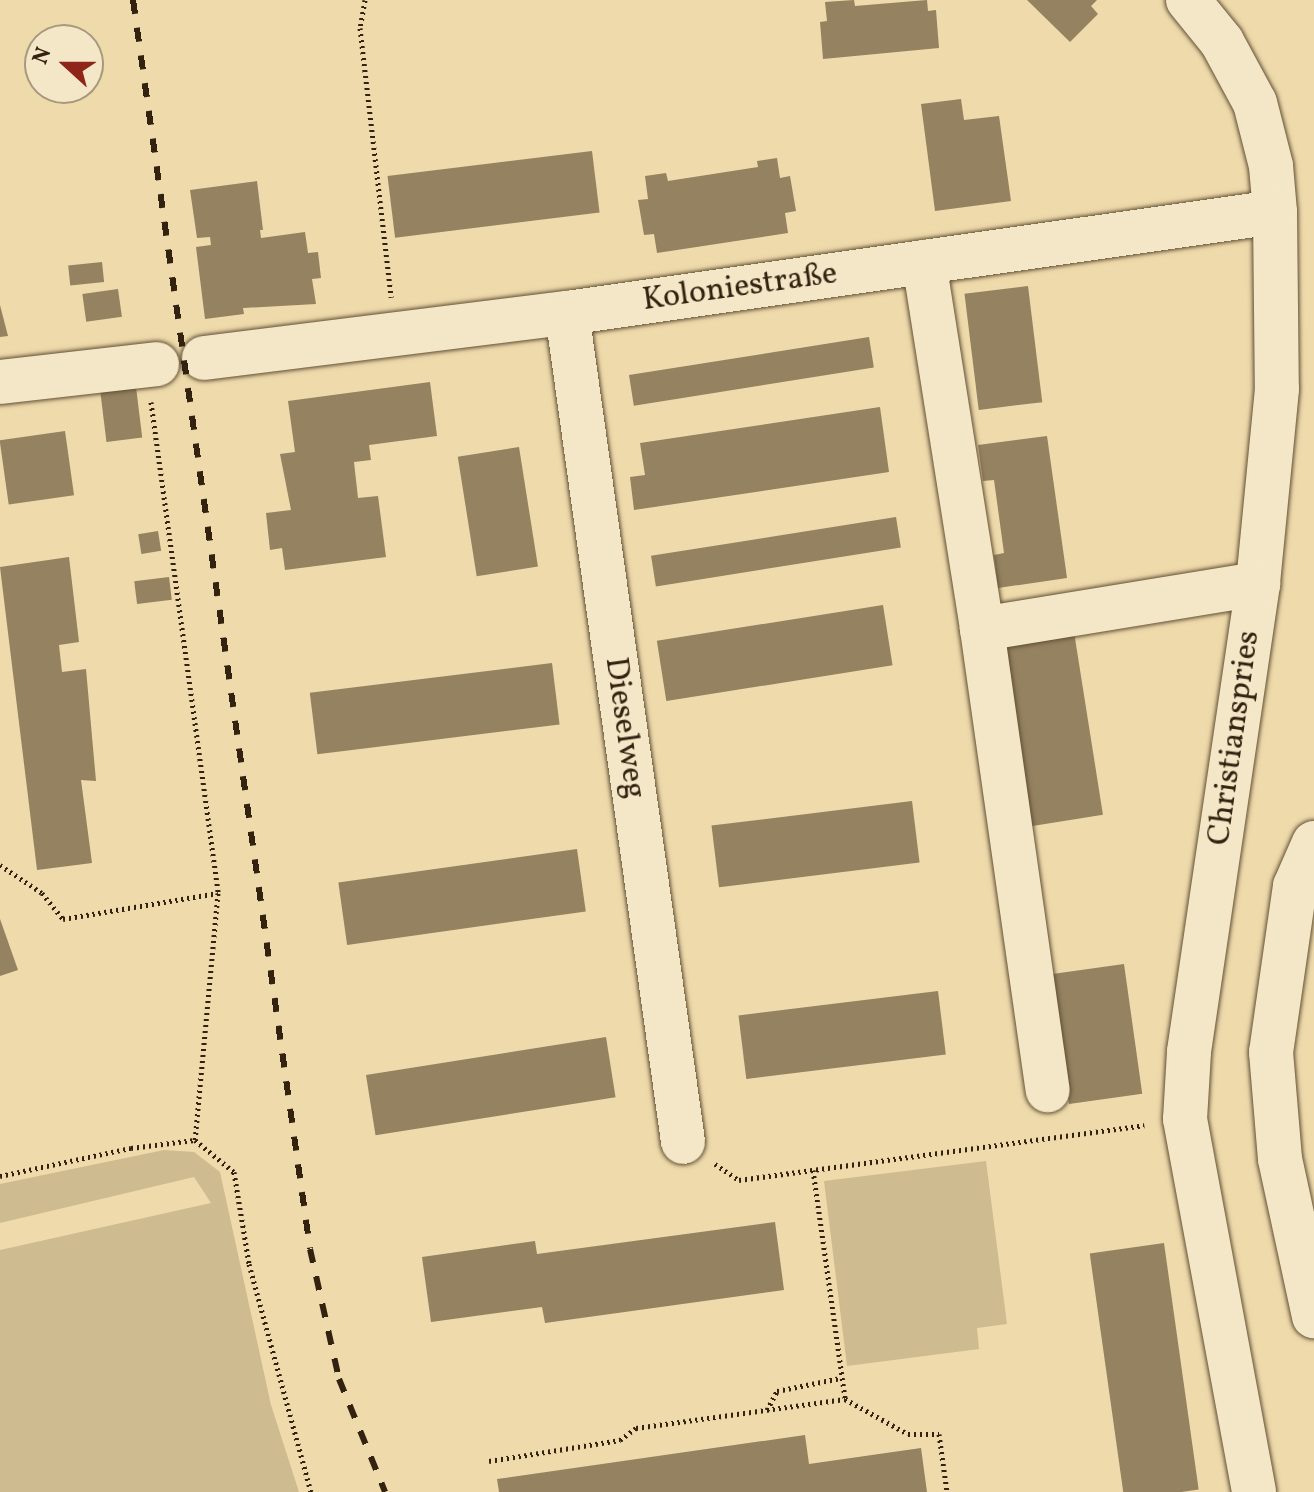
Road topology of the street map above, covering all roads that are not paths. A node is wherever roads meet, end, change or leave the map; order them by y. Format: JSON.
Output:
{"nodes":[{"id":1,"x":1188,"y":0,"type":"edge"},
{"id":2,"x":1275,"y":212,"type":"junction"},
{"id":3,"x":924,"y":262,"type":"junction"},
{"id":4,"x":567,"y":313,"type":"junction"},
{"id":5,"x":204,"y":358,"type":"dead end"},
{"id":6,"x":151,"y":365,"type":"road end"},
{"id":7,"x":0,"y":382,"type":"edge"},
{"id":8,"x":1258,"y":584,"type":"junction"},
{"id":9,"x":982,"y":629,"type":"junction"},
{"id":10,"x":1314,"y":843,"type":"edge"},
{"id":11,"x":1048,"y":1090,"type":"dead end"},
{"id":12,"x":683,"y":1142,"type":"road end"},
{"id":13,"x":1314,"y":1316,"type":"edge"},
{"id":14,"x":1254,"y":1492,"type":"edge"}],
"edges":[{"from":1,"to":2,"type":"street","name":"Christianspries"},
{"from":2,"to":3,"type":"street","name":"Koloniestraße"},
{"from":2,"to":8,"type":"street","name":"Christianspries"},
{"from":3,"to":4,"type":"street","name":"Koloniestraße"},
{"from":3,"to":9,"type":"street"},
{"from":4,"to":5,"type":"street","name":"Koloniestraße"},
{"from":4,"to":12,"type":"street","name":"Dieselweg"},
{"from":6,"to":7,"type":"street"},
{"from":8,"to":9,"type":"street"},
{"from":8,"to":14,"type":"street","name":"Christianspries"},
{"from":9,"to":11,"type":"street"},
{"from":10,"to":13,"type":"street"}]}
